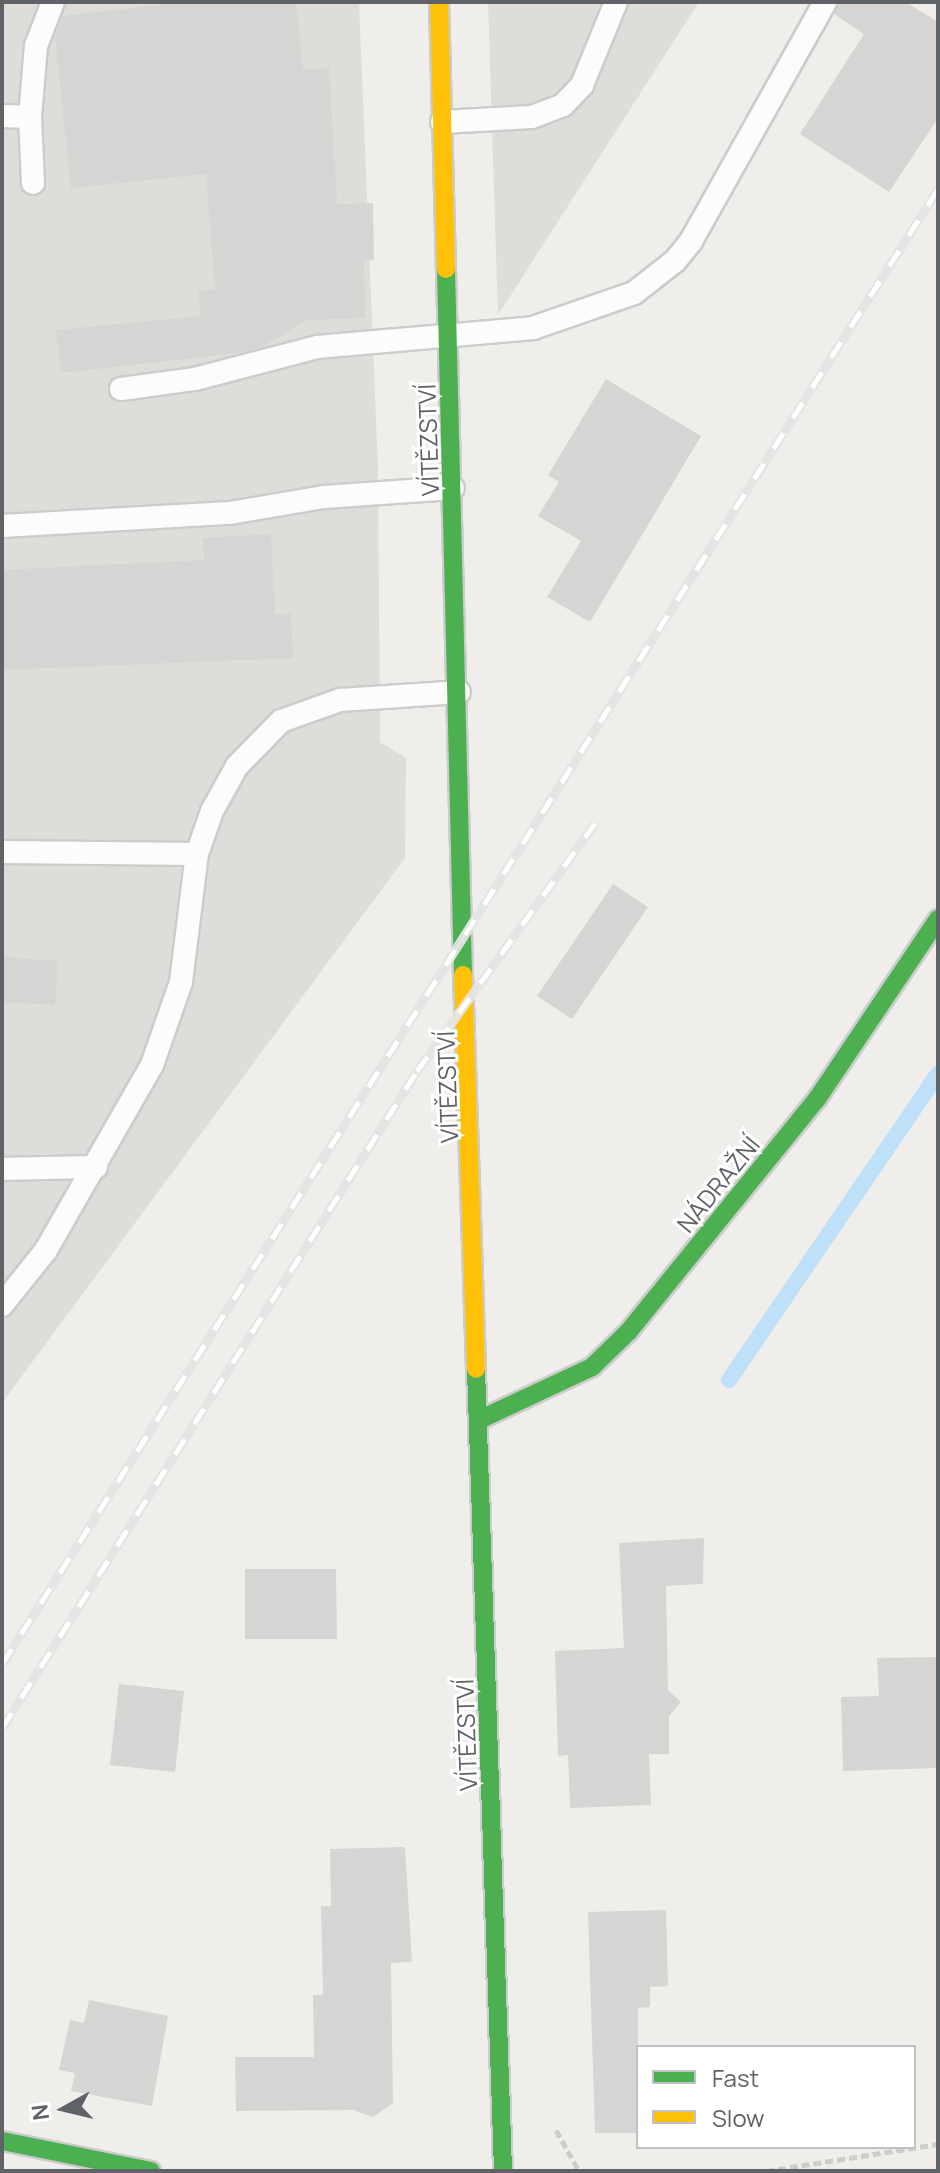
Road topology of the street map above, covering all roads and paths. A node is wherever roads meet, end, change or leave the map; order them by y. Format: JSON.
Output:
{"nodes":[{"id":1,"x":53,"y":2,"type":"edge"},
{"id":2,"x":439,"y":2,"type":"edge"},
{"id":3,"x":616,"y":2,"type":"edge"},
{"id":4,"x":825,"y":2,"type":"edge"},
{"id":5,"x":2,"y":116,"type":"edge"},
{"id":6,"x":30,"y":117,"type":"junction"},
{"id":7,"x":442,"y":122,"type":"junction"},
{"id":8,"x":33,"y":183,"type":"dead end"},
{"id":9,"x":448,"y":339,"type":"junction"},
{"id":10,"x":121,"y":389,"type":"dead end"},
{"id":11,"x":453,"y":488,"type":"junction"},
{"id":12,"x":2,"y":526,"type":"edge"},
{"id":13,"x":459,"y":692,"type":"junction"},
{"id":14,"x":2,"y":852,"type":"edge"},
{"id":15,"x":197,"y":854,"type":"junction"},
{"id":16,"x":938,"y":919,"type":"edge"},
{"id":17,"x":96,"y":1167,"type":"junction"},
{"id":18,"x":2,"y":1169,"type":"edge"},
{"id":19,"x":2,"y":1305,"type":"edge"},
{"id":20,"x":481,"y":1419,"type":"junction"},
{"id":21,"x":556,"y":2130,"type":"dead end"},
{"id":22,"x":2,"y":2141,"type":"edge"},
{"id":23,"x":938,"y":2144,"type":"edge"},
{"id":24,"x":916,"y":2147,"type":"edge"},
{"id":25,"x":906,"y":2149,"type":"edge"},
{"id":26,"x":151,"y":2171,"type":"edge"},
{"id":27,"x":503,"y":2171,"type":"edge"},
{"id":28,"x":579,"y":2171,"type":"edge"},
{"id":29,"x":766,"y":2171,"type":"edge"}],
"edges":[{"from":1,"to":6,"type":"lane"},
{"from":2,"to":7,"type":"main road","name":"VÍTĚZSTVÍ"},
{"from":3,"to":7,"type":"lane"},
{"from":4,"to":9,"type":"lane"},
{"from":5,"to":6,"type":"lane"},
{"from":6,"to":8,"type":"lane"},
{"from":7,"to":9,"type":"main road","name":"VÍTĚZSTVÍ"},
{"from":9,"to":10,"type":"lane"},
{"from":9,"to":11,"type":"main road","name":"VÍTĚZSTVÍ"},
{"from":11,"to":12,"type":"lane"},
{"from":11,"to":13,"type":"main road","name":"VÍTĚZSTVÍ"},
{"from":13,"to":15,"type":"lane"},
{"from":13,"to":20,"type":"main road","name":"VÍTĚZSTVÍ"},
{"from":14,"to":15,"type":"lane"},
{"from":15,"to":17,"type":"lane"},
{"from":16,"to":20,"type":"main road","name":"NÁDRAŽNÍ"},
{"from":17,"to":18,"type":"lane"},
{"from":17,"to":19,"type":"lane"},
{"from":20,"to":27,"type":"main road","name":"VÍTĚZSTVÍ"},
{"from":21,"to":28,"type":"path"},
{"from":22,"to":26,"type":"main road"},
{"from":23,"to":24,"type":"path"},
{"from":25,"to":29,"type":"path"}]}
